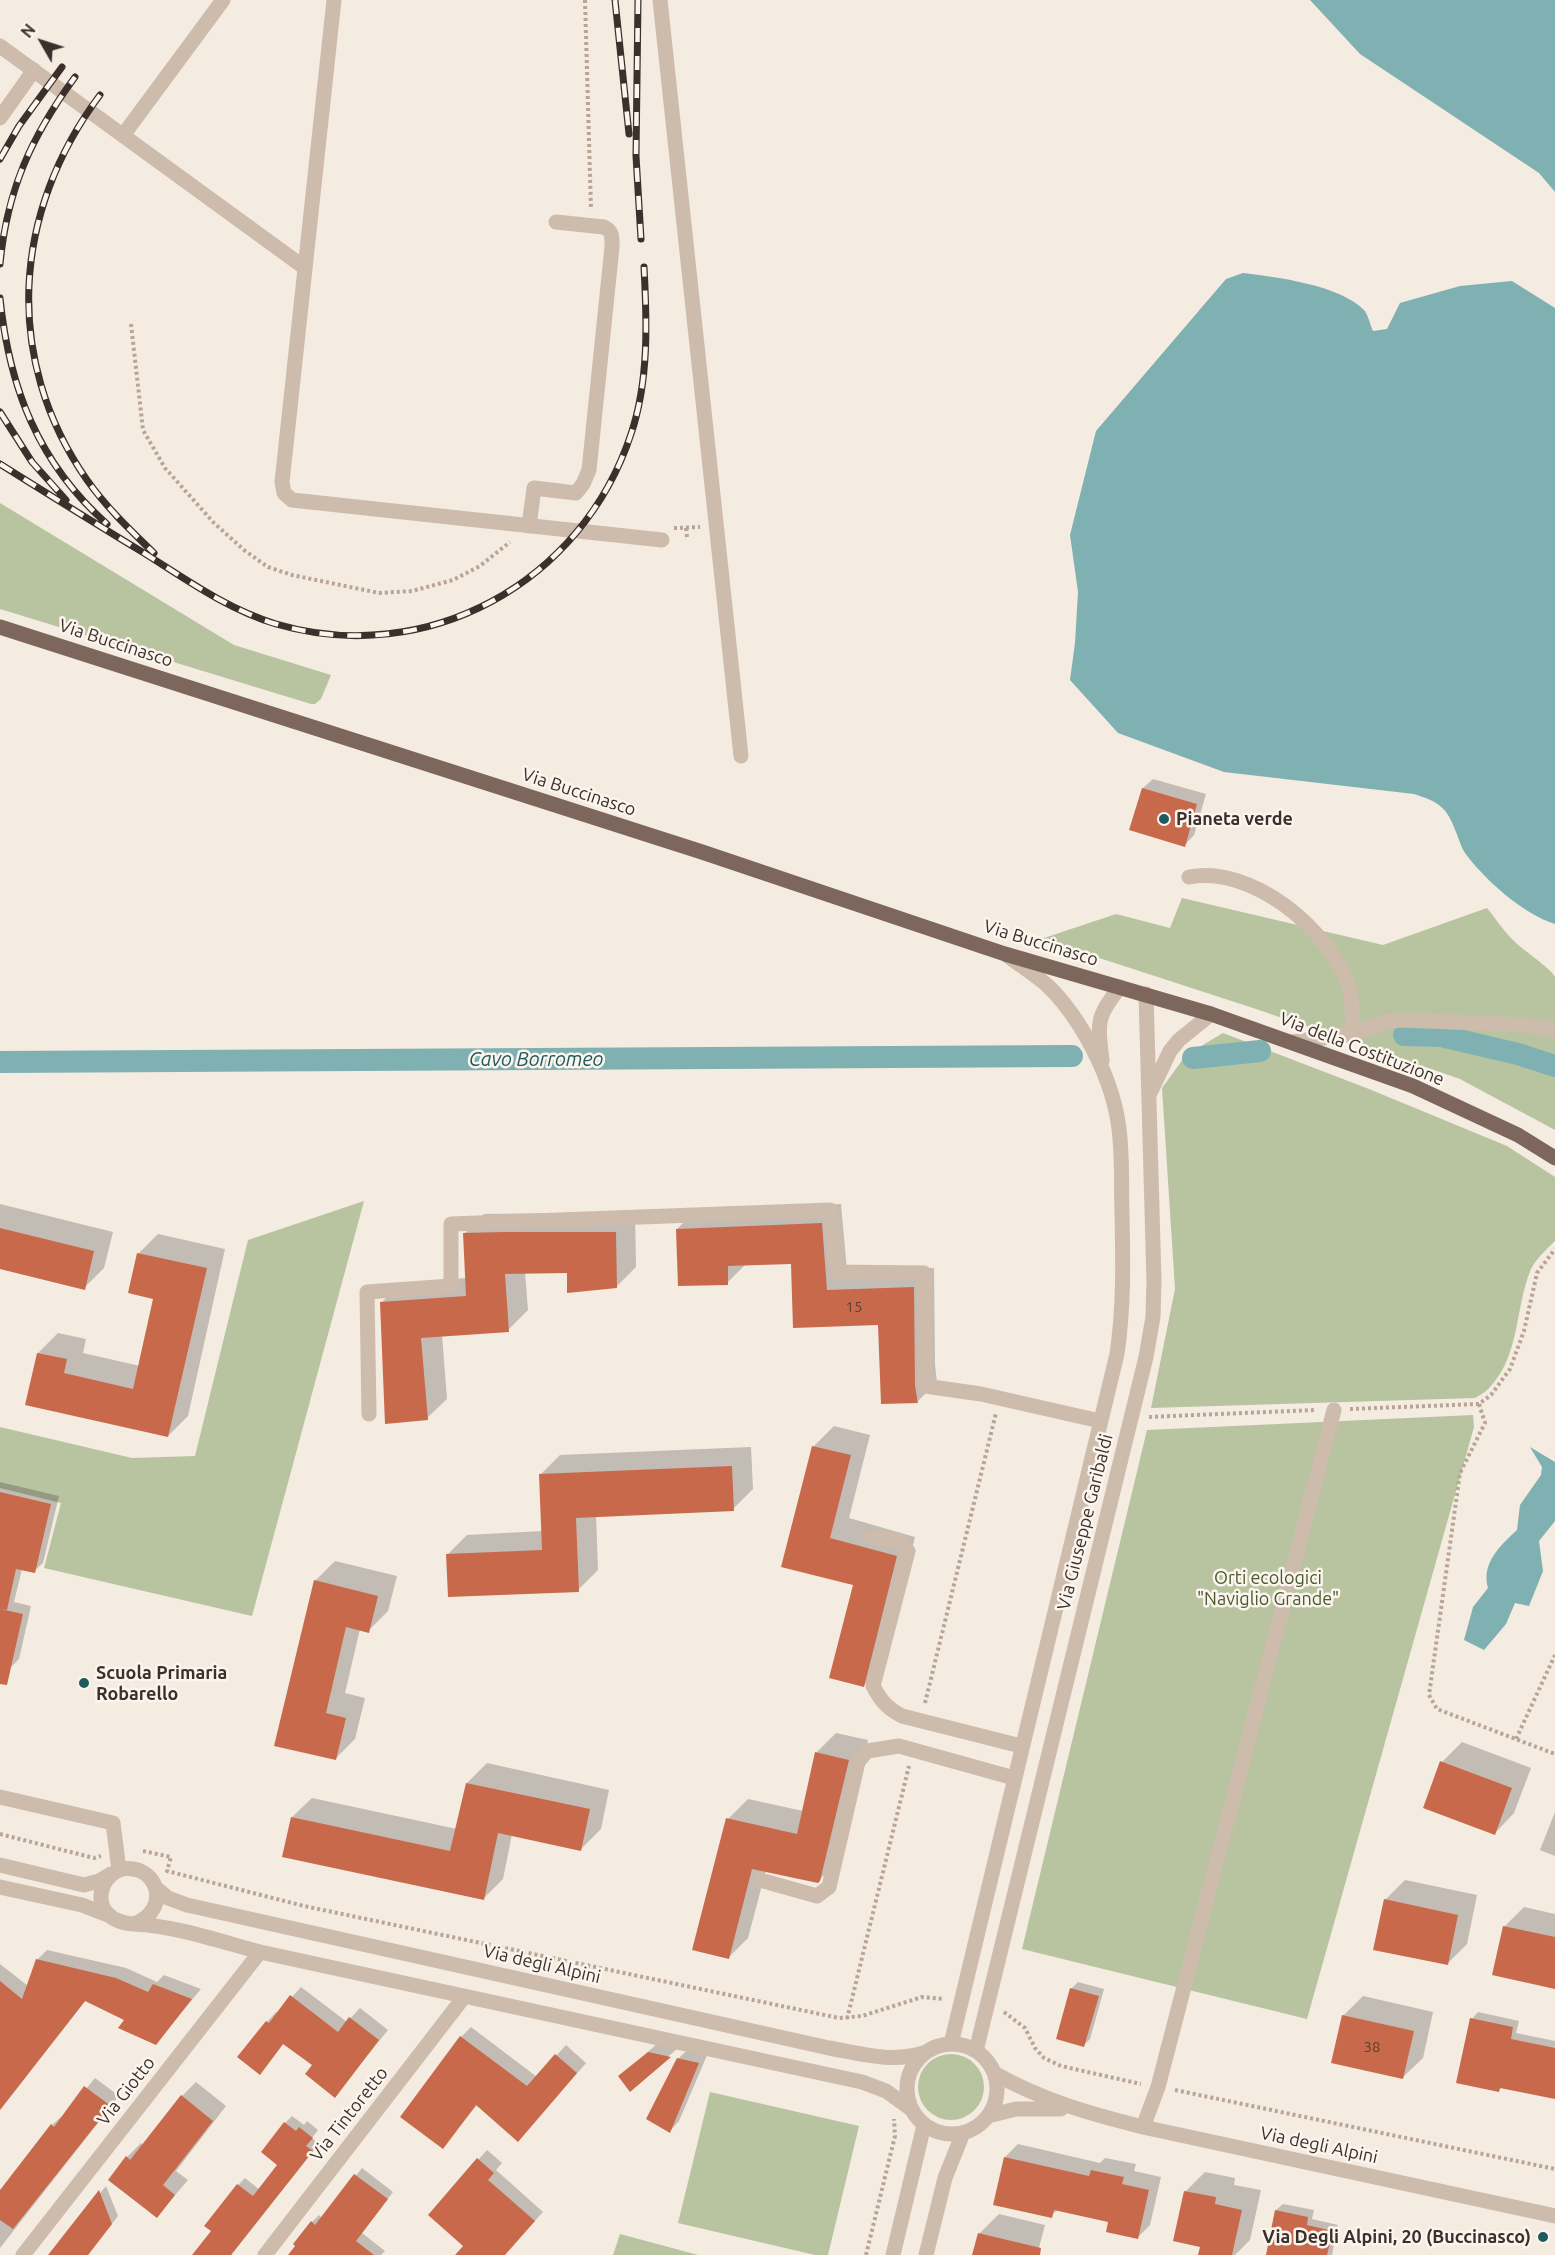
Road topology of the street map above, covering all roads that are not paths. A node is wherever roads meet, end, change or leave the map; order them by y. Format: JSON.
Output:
{"nodes":[{"id":1,"x":223,"y":0,"type":"edge"},
{"id":2,"x":334,"y":0,"type":"edge"},
{"id":3,"x":660,"y":0,"type":"edge"},
{"id":4,"x":0,"y":45,"type":"edge"},
{"id":5,"x":34,"y":70,"type":"junction"},
{"id":6,"x":0,"y":118,"type":"edge"},
{"id":7,"x":124,"y":134,"type":"junction"},
{"id":8,"x":556,"y":222,"type":"dead end"},
{"id":9,"x":305,"y":268,"type":"junction"},
{"id":10,"x":529,"y":526,"type":"junction"},
{"id":11,"x":662,"y":540,"type":"road end"},
{"id":12,"x":0,"y":627,"type":"edge"},
{"id":13,"x":741,"y":756,"type":"dead end"},
{"id":14,"x":1189,"y":876,"type":"dead end"},
{"id":15,"x":1005,"y":954,"type":"junction"},
{"id":16,"x":1120,"y":987,"type":"junction"},
{"id":17,"x":1146,"y":994,"type":"junction"},
{"id":18,"x":1211,"y":1014,"type":"junction"},
{"id":19,"x":1555,"y":1030,"type":"edge"},
{"id":20,"x":1354,"y":1035,"type":"junction"},
{"id":21,"x":1292,"y":1042,"type":"junction"},
{"id":22,"x":1103,"y":1070,"type":"junction"},
{"id":23,"x":1149,"y":1097,"type":"junction"},
{"id":24,"x":1555,"y":1158,"type":"edge"},
{"id":25,"x":1334,"y":1410,"type":"road end"},
{"id":26,"x":369,"y":1414,"type":"dead end"},
{"id":27,"x":1100,"y":1421,"type":"junction"},
{"id":28,"x":872,"y":1538,"type":"dead end"},
{"id":29,"x":1021,"y":1746,"type":"junction"},
{"id":30,"x":1014,"y":1778,"type":"junction"},
{"id":31,"x":0,"y":1797,"type":"edge"},
{"id":32,"x":0,"y":1865,"type":"edge"},
{"id":33,"x":115,"y":1872,"type":"junction"},
{"id":34,"x":760,"y":1880,"type":"dead end"},
{"id":35,"x":0,"y":1887,"type":"edge"},
{"id":36,"x":156,"y":1888,"type":"junction"},
{"id":37,"x":108,"y":1916,"type":"junction"},
{"id":38,"x":134,"y":1924,"type":"junction"},
{"id":39,"x":260,"y":1952,"type":"junction"},
{"id":40,"x":464,"y":1997,"type":"junction"},
{"id":41,"x":951,"y":2044,"type":"junction"},
{"id":42,"x":976,"y":2050,"type":"junction"},
{"id":43,"x":924,"y":2053,"type":"junction"},
{"id":44,"x":994,"y":2073,"type":"junction"},
{"id":45,"x":911,"y":2109,"type":"junction"},
{"id":46,"x":1076,"y":2110,"type":"junction"},
{"id":47,"x":988,"y":2116,"type":"junction"},
{"id":48,"x":924,"y":2125,"type":"junction"},
{"id":49,"x":1143,"y":2127,"type":"junction"},
{"id":50,"x":963,"y":2133,"type":"junction"},
{"id":51,"x":1555,"y":2216,"type":"edge"},
{"id":52,"x":23,"y":2255,"type":"edge"},
{"id":53,"x":265,"y":2255,"type":"edge"},
{"id":54,"x":893,"y":2255,"type":"edge"},
{"id":55,"x":926,"y":2255,"type":"edge"}],
"edges":[{"from":1,"to":7,"type":"street"},
{"from":2,"to":9,"type":"street"},
{"from":3,"to":13,"type":"street"},
{"from":4,"to":5,"type":"street"},
{"from":5,"to":6,"type":"street"},
{"from":5,"to":7,"type":"street"},
{"from":7,"to":9,"type":"street"},
{"from":8,"to":10,"type":"street"},
{"from":9,"to":10,"type":"street"},
{"from":10,"to":11,"type":"street"},
{"from":12,"to":15,"type":"main road","name":"Via Buccinasco"},
{"from":14,"to":20,"type":"street"},
{"from":15,"to":16,"type":"main road","name":"Via Buccinasco"},
{"from":15,"to":22,"type":"street"},
{"from":16,"to":17,"type":"main road","name":"Via Buccinasco"},
{"from":16,"to":22,"type":"street"},
{"from":17,"to":18,"type":"main road","name":"Via della Costituzione"},
{"from":17,"to":23,"type":"street","name":"Via Giuseppe Garibaldi"},
{"from":18,"to":21,"type":"main road","name":"Via della Costituzione"},
{"from":18,"to":23,"type":"street"},
{"from":19,"to":20,"type":"street"},
{"from":20,"to":21,"type":"street"},
{"from":21,"to":24,"type":"main road","name":"Via della Costituzione"},
{"from":22,"to":27,"type":"street","name":"Via Giuseppe Garibaldi"},
{"from":23,"to":42,"type":"street","name":"Via Giuseppe Garibaldi"},
{"from":25,"to":49,"type":"street"},
{"from":26,"to":27,"type":"street"},
{"from":27,"to":29,"type":"street","name":"Via Giuseppe Garibaldi"},
{"from":28,"to":29,"type":"street"},
{"from":29,"to":30,"type":"street","name":"Via Giuseppe Garibaldi"},
{"from":30,"to":34,"type":"street"},
{"from":30,"to":41,"type":"street","name":"Via Giuseppe Garibaldi"},
{"from":31,"to":33,"type":"street"},
{"from":32,"to":33,"type":"street"},
{"from":33,"to":36,"type":"street"},
{"from":33,"to":37,"type":"street"},
{"from":35,"to":37,"type":"street"},
{"from":36,"to":38,"type":"street"},
{"from":36,"to":43,"type":"street","name":"Via degli Alpini"},
{"from":37,"to":38,"type":"street"},
{"from":38,"to":39,"type":"street"},
{"from":39,"to":40,"type":"street"},
{"from":39,"to":52,"type":"street","name":"Via Giotto"},
{"from":40,"to":45,"type":"street"},
{"from":40,"to":53,"type":"street","name":"Via Tintoretto"},
{"from":41,"to":42,"type":"street"},
{"from":41,"to":43,"type":"street"},
{"from":42,"to":44,"type":"street"},
{"from":43,"to":45,"type":"street"},
{"from":44,"to":46,"type":"street","name":"Via degli Alpini"},
{"from":44,"to":47,"type":"street"},
{"from":45,"to":48,"type":"street"},
{"from":46,"to":47,"type":"street","name":"Via degli Alpini"},
{"from":46,"to":49,"type":"street","name":"Via degli Alpini"},
{"from":47,"to":50,"type":"street"},
{"from":48,"to":50,"type":"street"},
{"from":48,"to":54,"type":"street"},
{"from":49,"to":51,"type":"street","name":"Via degli Alpini"},
{"from":50,"to":55,"type":"street"}]}
